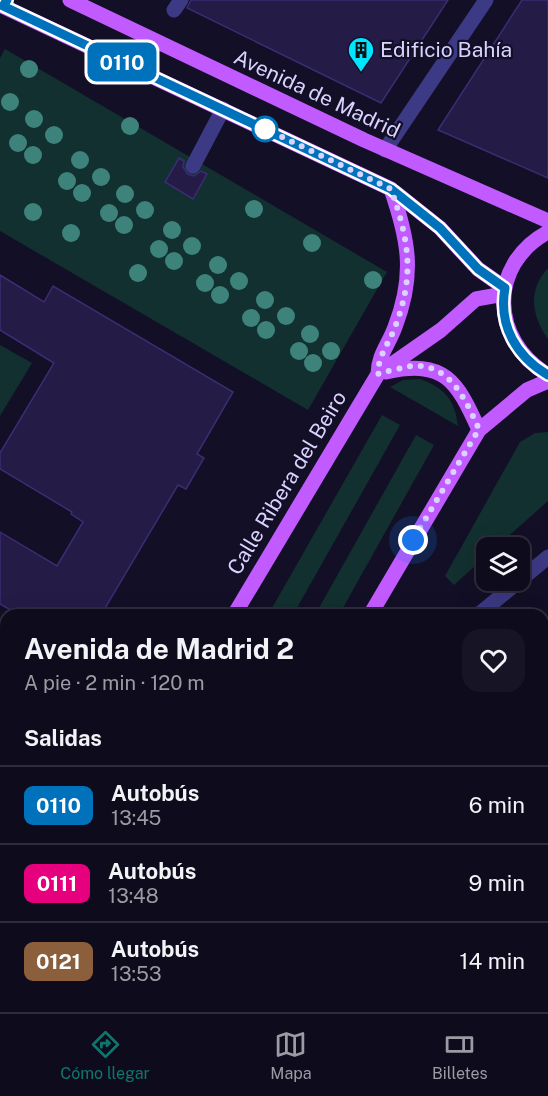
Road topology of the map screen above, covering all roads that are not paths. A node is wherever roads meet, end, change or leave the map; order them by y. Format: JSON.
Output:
{"nodes":[{"id":1,"x":70,"y":0,"type":"edge"},
{"id":2,"x":486,"y":0,"type":"edge"},
{"id":3,"x":2,"y":6,"type":"edge"},
{"id":4,"x":223,"y":109,"type":"junction"},
{"id":5,"x":386,"y":150,"type":"junction"},
{"id":6,"x":193,"y":166,"type":"dead end"},
{"id":7,"x":391,"y":189,"type":"junction"},
{"id":8,"x":548,"y":221,"type":"edge"},
{"id":9,"x":548,"y":232,"type":"edge"},
{"id":10,"x":504,"y":291,"type":"junction"},
{"id":11,"x":378,"y":374,"type":"junction"},
{"id":12,"x":548,"y":375,"type":"edge"},
{"id":13,"x":548,"y":381,"type":"edge"},
{"id":14,"x":479,"y":429,"type":"junction"},
{"id":15,"x":548,"y":557,"type":"edge"},
{"id":16,"x":238,"y":609,"type":"edge"},
{"id":17,"x":374,"y":609,"type":"edge"},
{"id":18,"x":485,"y":609,"type":"edge"}],
"edges":[{"from":1,"to":5,"type":"main road","name":"Avenida de Madrid"},
{"from":2,"to":5,"type":"street"},
{"from":3,"to":4,"type":"main road"},
{"from":4,"to":6,"type":"street"},
{"from":4,"to":7,"type":"main road"},
{"from":5,"to":8,"type":"main road","name":"Avenida de Madrid"},
{"from":7,"to":10,"type":"main road"},
{"from":7,"to":11,"type":"main road"},
{"from":9,"to":10,"type":"main road"},
{"from":10,"to":11,"type":"main road","name":"Calle Ribera del Beiro"},
{"from":10,"to":12,"type":"main road"},
{"from":11,"to":14,"type":"main road"},
{"from":11,"to":16,"type":"main road","name":"Calle Ribera del Beiro"},
{"from":13,"to":14,"type":"main road"},
{"from":14,"to":17,"type":"main road"},
{"from":15,"to":18,"type":"street"}]}
